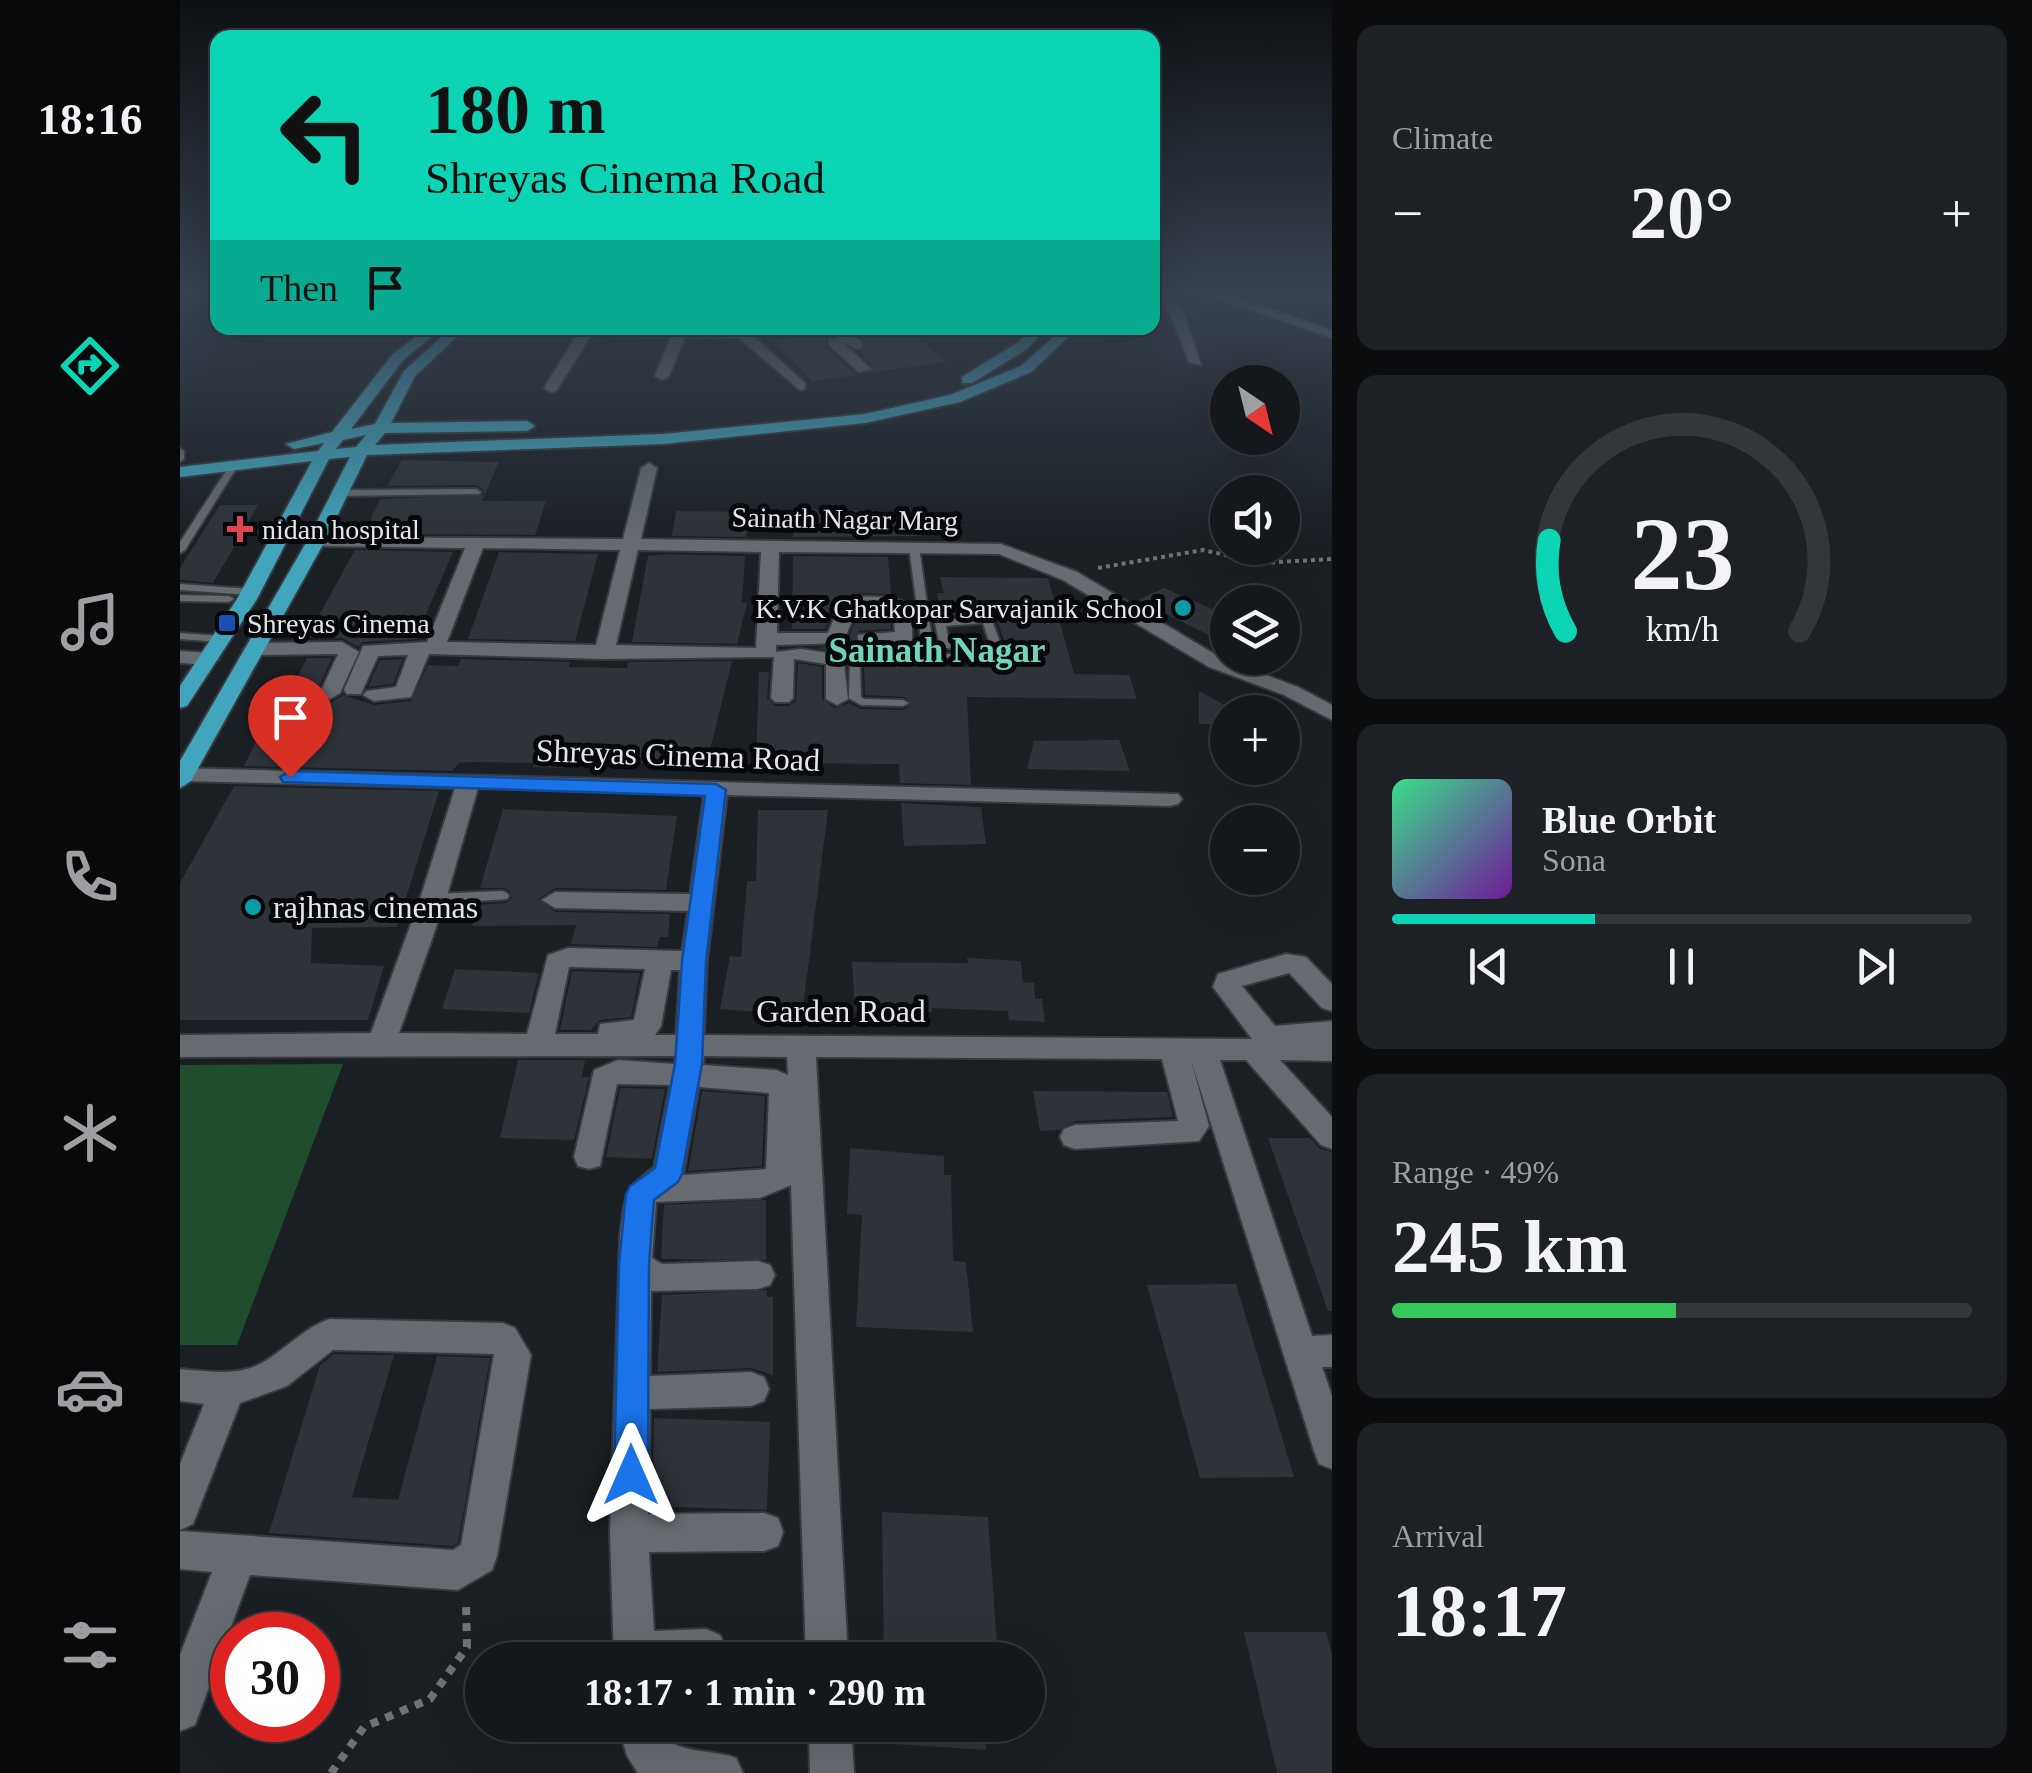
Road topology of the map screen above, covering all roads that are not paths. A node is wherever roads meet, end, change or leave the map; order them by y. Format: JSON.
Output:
{"nodes":[{"id":1,"x":382,"y":379,"type":"edge"},
{"id":2,"x":407,"y":379,"type":"edge"},
{"id":3,"x":558,"y":379,"type":"edge"},
{"id":4,"x":967,"y":379,"type":"edge"},
{"id":5,"x":1003,"y":379,"type":"edge"},
{"id":6,"x":552,"y":388,"type":"dead end"},
{"id":7,"x":381,"y":428,"type":"junction"},
{"id":8,"x":687,"y":432,"type":"junction"},
{"id":9,"x":342,"y":434,"type":"junction"},
{"id":10,"x":362,"y":450,"type":"junction"},
{"id":11,"x":323,"y":455,"type":"junction"},
{"id":12,"x":185,"y":461,"type":"edge"},
{"id":13,"x":242,"y":467,"type":"junction"},
{"id":14,"x":649,"y":468,"type":"dead end"},
{"id":15,"x":341,"y":492,"type":"junction"},
{"id":16,"x":476,"y":492,"type":"dead end"},
{"id":17,"x":300,"y":504,"type":"junction"},
{"id":18,"x":316,"y":541,"type":"junction"},
{"id":19,"x":476,"y":543,"type":"junction"},
{"id":20,"x":630,"y":544,"type":"junction"},
{"id":21,"x":770,"y":546,"type":"junction"},
{"id":22,"x":914,"y":547,"type":"junction"},
{"id":23,"x":180,"y":550,"type":"edge"},
{"id":24,"x":180,"y":587,"type":"edge"},
{"id":25,"x":249,"y":596,"type":"junction"},
{"id":26,"x":180,"y":598,"type":"edge"},
{"id":27,"x":180,"y":636,"type":"edge"},
{"id":28,"x":222,"y":639,"type":"junction"},
{"id":29,"x":864,"y":639,"type":"dead end"},
{"id":30,"x":428,"y":648,"type":"junction"},
{"id":31,"x":254,"y":649,"type":"junction"},
{"id":32,"x":772,"y":649,"type":"junction"},
{"id":33,"x":604,"y":652,"type":"junction"},
{"id":34,"x":999,"y":653,"type":"junction"},
{"id":35,"x":180,"y":657,"type":"edge"},
{"id":36,"x":929,"y":657,"type":"junction"},
{"id":37,"x":1033,"y":658,"type":"dead end"},
{"id":38,"x":209,"y":659,"type":"junction"},
{"id":39,"x":330,"y":693,"type":"dead end"},
{"id":40,"x":782,"y":698,"type":"dead end"},
{"id":41,"x":837,"y":699,"type":"dead end"},
{"id":42,"x":180,"y":702,"type":"edge"},
{"id":43,"x":902,"y":703,"type":"dead end"},
{"id":44,"x":1332,"y":714,"type":"edge"},
{"id":45,"x":182,"y":778,"type":"edge"},
{"id":46,"x":468,"y":782,"type":"junction"},
{"id":47,"x":716,"y":790,"type":"junction"},
{"id":48,"x":1170,"y":799,"type":"dead end"},
{"id":49,"x":502,"y":896,"type":"dead end"},
{"id":50,"x":433,"y":898,"type":"junction"},
{"id":51,"x":555,"y":900,"type":"dead end"},
{"id":52,"x":704,"y":903,"type":"junction"},
{"id":53,"x":660,"y":960,"type":"junction"},
{"id":54,"x":694,"y":961,"type":"junction"},
{"id":55,"x":1332,"y":1002,"type":"edge"},
{"id":56,"x":1332,"y":1032,"type":"edge"},
{"id":57,"x":540,"y":1037,"type":"junction"},
{"id":58,"x":381,"y":1044,"type":"junction"},
{"id":59,"x":1266,"y":1044,"type":"junction"},
{"id":60,"x":180,"y":1046,"type":"edge"},
{"id":61,"x":801,"y":1046,"type":"junction"},
{"id":62,"x":1188,"y":1049,"type":"junction"},
{"id":63,"x":1332,"y":1050,"type":"edge"},
{"id":64,"x":688,"y":1060,"type":"junction"},
{"id":65,"x":1075,"y":1137,"type":"dead end"},
{"id":66,"x":1332,"y":1137,"type":"edge"},
{"id":67,"x":589,"y":1156,"type":"dead end"},
{"id":68,"x":647,"y":1189,"type":"junction"},
{"id":69,"x":634,"y":1264,"type":"junction"},
{"id":70,"x":758,"y":1275,"type":"dead end"},
{"id":71,"x":1316,"y":1352,"type":"edge"},
{"id":72,"x":180,"y":1386,"type":"edge"},
{"id":73,"x":228,"y":1389,"type":"junction"},
{"id":74,"x":751,"y":1389,"type":"dead end"},
{"id":75,"x":631,"y":1392,"type":"junction"},
{"id":76,"x":1332,"y":1452,"type":"edge"},
{"id":77,"x":180,"y":1511,"type":"edge"},
{"id":78,"x":764,"y":1532,"type":"dead end"},
{"id":79,"x":629,"y":1533,"type":"junction"},
{"id":80,"x":180,"y":1550,"type":"edge"},
{"id":81,"x":238,"y":1554,"type":"junction"},
{"id":82,"x":634,"y":1642,"type":"edge"},
{"id":83,"x":826,"y":1642,"type":"edge"},
{"id":84,"x":180,"y":1710,"type":"edge"},
{"id":85,"x":640,"y":1742,"type":"edge"},
{"id":86,"x":831,"y":1742,"type":"edge"},
{"id":87,"x":721,"y":1773,"type":"edge"},
{"id":88,"x":832,"y":1773,"type":"edge"}],
"edges":[{"from":1,"to":9,"type":"main road"},
{"from":2,"to":7,"type":"main road"},
{"from":3,"to":6,"type":"street"},
{"from":4,"to":8,"type":"main road"},
{"from":5,"to":8,"type":"main road"},
{"from":7,"to":8,"type":"main road"},
{"from":7,"to":9,"type":"main road"},
{"from":7,"to":10,"type":"main road"},
{"from":8,"to":10,"type":"main road"},
{"from":9,"to":11,"type":"main road"},
{"from":9,"to":12,"type":"main road"},
{"from":10,"to":11,"type":"main road"},
{"from":10,"to":15,"type":"main road"},
{"from":11,"to":13,"type":"main road"},
{"from":11,"to":17,"type":"main road"},
{"from":12,"to":13,"type":"main road"},
{"from":13,"to":17,"type":"main road"},
{"from":13,"to":23,"type":"lane"},
{"from":14,"to":20,"type":"street"},
{"from":15,"to":16,"type":"lane"},
{"from":15,"to":18,"type":"main road"},
{"from":17,"to":25,"type":"main road"},
{"from":18,"to":19,"type":"street","name":"Sainath Nagar Marg"},
{"from":18,"to":31,"type":"main road"},
{"from":19,"to":20,"type":"street","name":"Sainath Nagar Marg"},
{"from":19,"to":30,"type":"street"},
{"from":20,"to":21,"type":"street","name":"Sainath Nagar Marg"},
{"from":20,"to":33,"type":"street"},
{"from":21,"to":22,"type":"street","name":"Sainath Nagar Marg"},
{"from":21,"to":32,"type":"street"},
{"from":22,"to":36,"type":"lane"},
{"from":22,"to":44,"type":"street","name":"Sainath Nagar Marg"},
{"from":24,"to":25,"type":"lane"},
{"from":25,"to":26,"type":"lane"},
{"from":25,"to":28,"type":"main road"},
{"from":27,"to":28,"type":"lane"},
{"from":28,"to":38,"type":"main road"},
{"from":29,"to":32,"type":"street"},
{"from":30,"to":30,"type":"street"},
{"from":30,"to":33,"type":"street"},
{"from":31,"to":39,"type":"street"},
{"from":31,"to":45,"type":"main road"},
{"from":32,"to":33,"type":"street"},
{"from":32,"to":40,"type":"street"},
{"from":32,"to":41,"type":"street"},
{"from":34,"to":34,"type":"lane"},
{"from":34,"to":36,"type":"lane"},
{"from":34,"to":37,"type":"lane"},
{"from":35,"to":38,"type":"street"},
{"from":36,"to":43,"type":"lane"},
{"from":38,"to":42,"type":"main road"},
{"from":45,"to":46,"type":"street","name":"Shreyas Cinema Road"},
{"from":46,"to":47,"type":"street","name":"Shreyas Cinema Road"},
{"from":46,"to":50,"type":"street"},
{"from":47,"to":48,"type":"street","name":"Shreyas Cinema Road"},
{"from":47,"to":52,"type":"street"},
{"from":49,"to":50,"type":"lane"},
{"from":50,"to":58,"type":"street"},
{"from":51,"to":52,"type":"street"},
{"from":52,"to":54,"type":"street"},
{"from":53,"to":54,"type":"street"},
{"from":53,"to":57,"type":"street"},
{"from":53,"to":57,"type":"street"},
{"from":54,"to":64,"type":"street"},
{"from":55,"to":59,"type":"street"},
{"from":56,"to":59,"type":"street"},
{"from":57,"to":58,"type":"street","name":"Garden Road"},
{"from":57,"to":64,"type":"street","name":"Garden Road"},
{"from":58,"to":60,"type":"street","name":"Garden Road"},
{"from":59,"to":62,"type":"street","name":"Garden Road"},
{"from":59,"to":63,"type":"street"},
{"from":59,"to":66,"type":"street"},
{"from":61,"to":62,"type":"street","name":"Garden Road"},
{"from":61,"to":64,"type":"street","name":"Garden Road"},
{"from":61,"to":83,"type":"street"},
{"from":62,"to":65,"type":"street"},
{"from":62,"to":71,"type":"street"},
{"from":64,"to":67,"type":"street"},
{"from":64,"to":68,"type":"street"},
{"from":64,"to":68,"type":"street"},
{"from":68,"to":69,"type":"street"},
{"from":69,"to":70,"type":"street"},
{"from":69,"to":75,"type":"street"},
{"from":71,"to":76,"type":"street"},
{"from":72,"to":73,"type":"street"},
{"from":73,"to":77,"type":"street"},
{"from":73,"to":81,"type":"street"},
{"from":74,"to":75,"type":"street"},
{"from":75,"to":79,"type":"street"},
{"from":78,"to":79,"type":"street"},
{"from":79,"to":82,"type":"street"},
{"from":80,"to":81,"type":"street"},
{"from":81,"to":84,"type":"street"},
{"from":85,"to":87,"type":"street"},
{"from":86,"to":88,"type":"street"}]}
